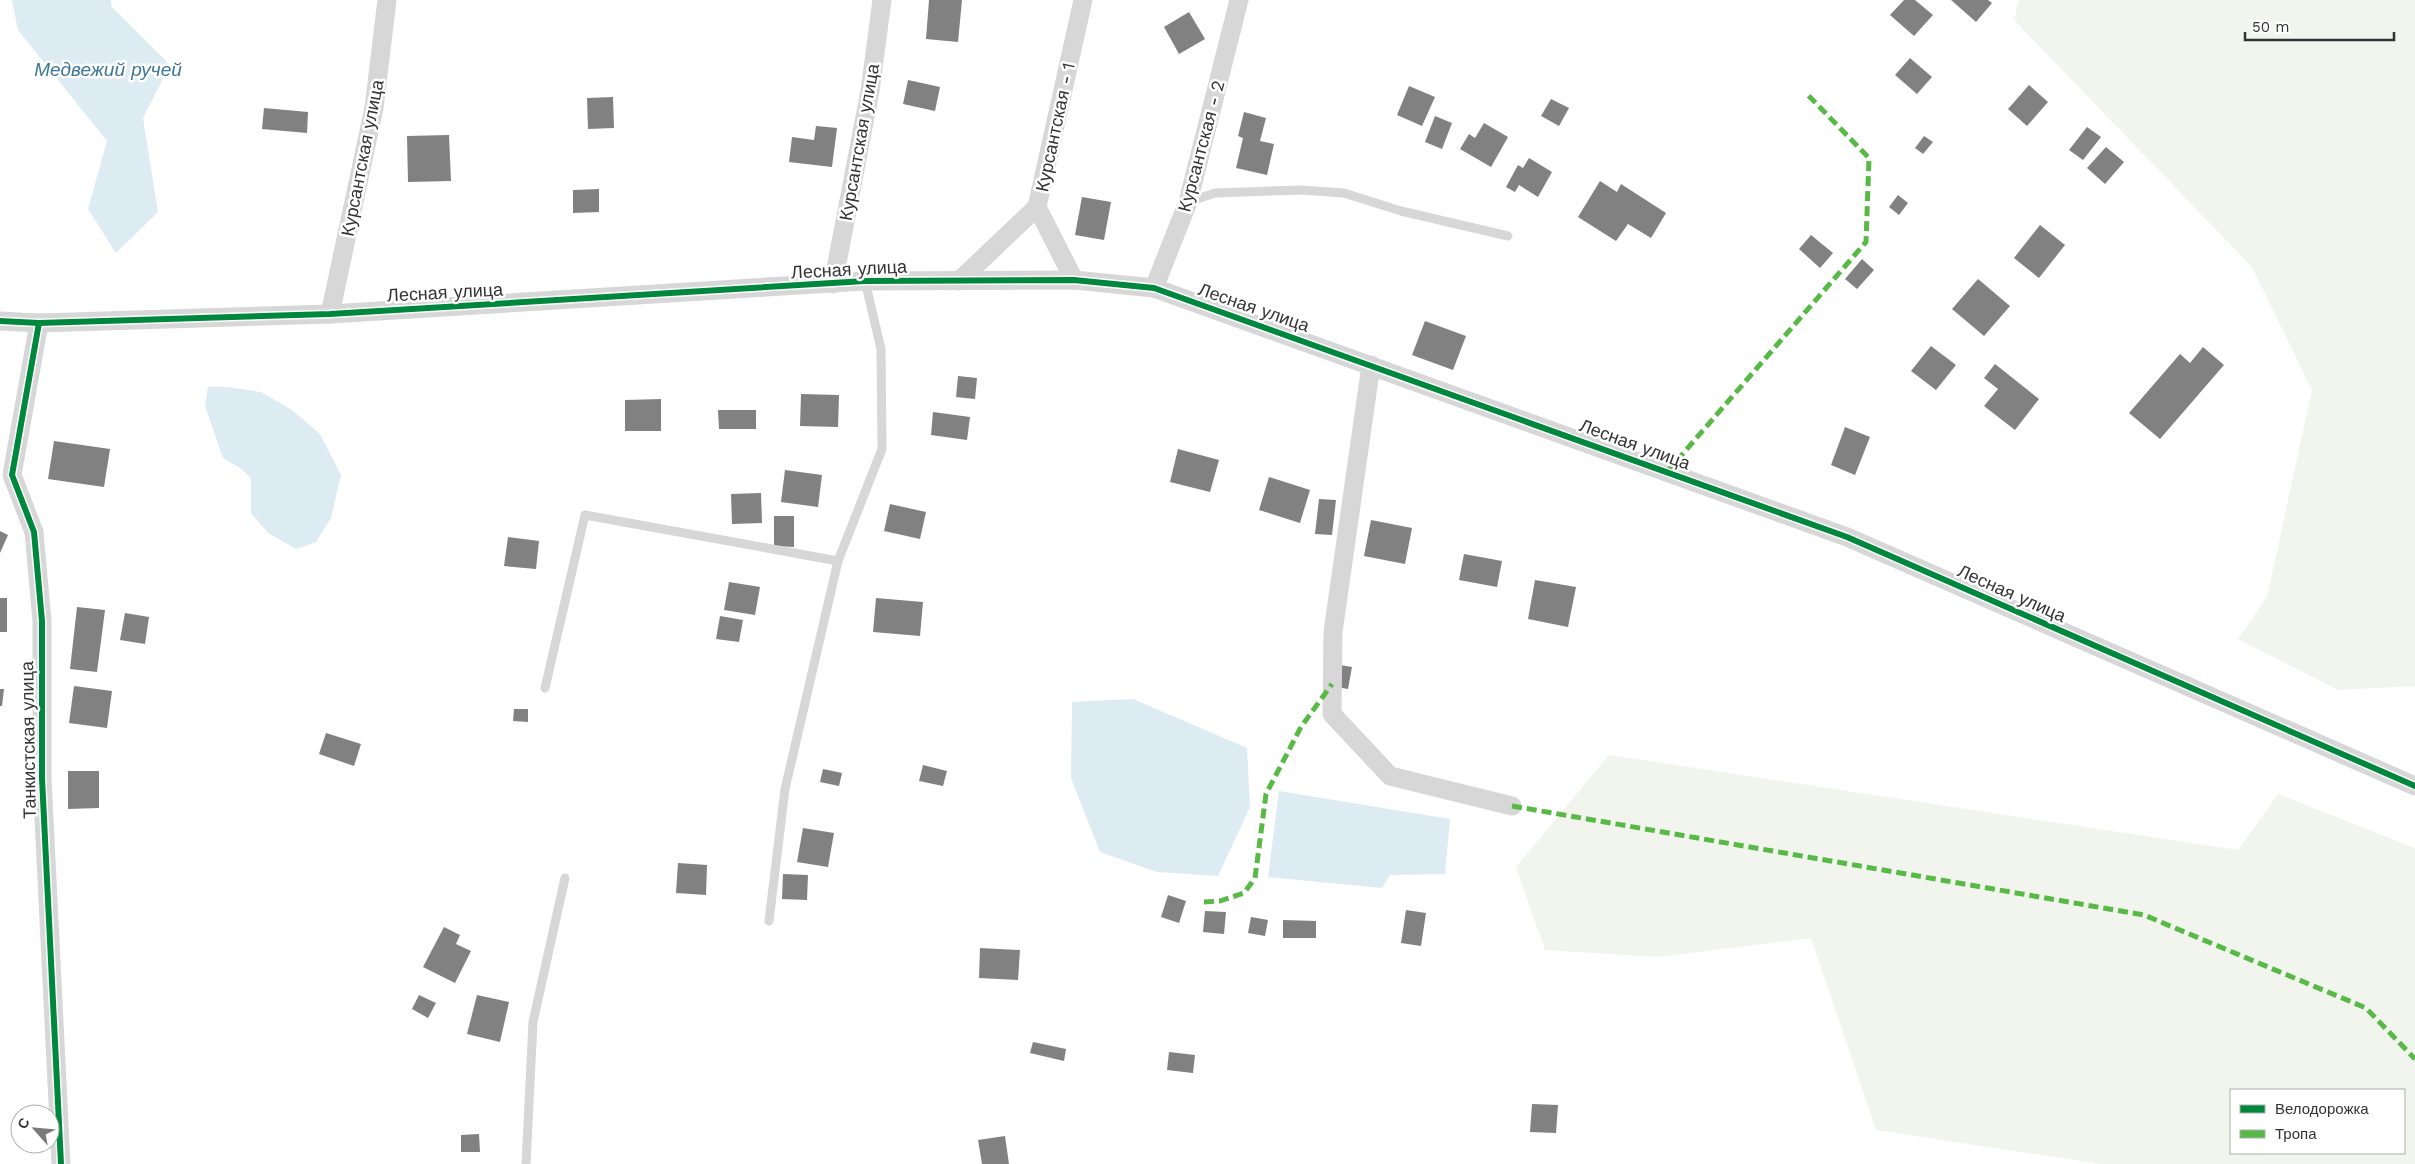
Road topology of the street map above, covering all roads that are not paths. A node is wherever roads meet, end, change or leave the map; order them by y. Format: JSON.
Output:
{"nodes":[{"id":1,"x":387,"y":0,"type":"edge"},
{"id":2,"x":882,"y":0,"type":"edge"},
{"id":3,"x":1083,"y":0,"type":"edge"},
{"id":4,"x":1239,"y":0,"type":"edge"},
{"id":5,"x":1188,"y":202,"type":"junction"},
{"id":6,"x":1037,"y":207,"type":"junction"},
{"id":7,"x":1508,"y":236,"type":"dead end"},
{"id":8,"x":1074,"y":280,"type":"junction"},
{"id":9,"x":864,"y":281,"type":"junction"},
{"id":10,"x":959,"y":281,"type":"junction"},
{"id":11,"x":832,"y":284,"type":"junction"},
{"id":12,"x":1154,"y":288,"type":"junction"},
{"id":13,"x":330,"y":314,"type":"junction"},
{"id":14,"x":0,"y":321,"type":"edge"},
{"id":15,"x":39,"y":323,"type":"junction"},
{"id":16,"x":1371,"y":365,"type":"junction"},
{"id":17,"x":6,"y":478,"type":"edge"},
{"id":18,"x":838,"y":561,"type":"junction"},
{"id":19,"x":545,"y":688,"type":"dead end"},
{"id":20,"x":2415,"y":786,"type":"edge"},
{"id":21,"x":1512,"y":806,"type":"dead end"},
{"id":22,"x":565,"y":878,"type":"dead end"},
{"id":23,"x":769,"y":921,"type":"dead end"},
{"id":24,"x":61,"y":1164,"type":"edge"},
{"id":25,"x":526,"y":1164,"type":"edge"}],
"edges":[{"from":1,"to":13,"type":"street","name":"Курсантская улица"},
{"from":2,"to":11,"type":"street","name":"Курсантская улица"},
{"from":3,"to":6,"type":"street","name":"Курсантская - 1"},
{"from":4,"to":5,"type":"street","name":"Курсантская - 2"},
{"from":5,"to":7,"type":"lane"},
{"from":5,"to":12,"type":"street","name":"Курсантская - 2"},
{"from":6,"to":8,"type":"street"},
{"from":6,"to":10,"type":"street","name":"Курсантская - 1"},
{"from":8,"to":10,"type":"street","name":"Лесная улица"},
{"from":8,"to":12,"type":"street","name":"Лесная улица"},
{"from":9,"to":10,"type":"street","name":"Лесная улица"},
{"from":9,"to":11,"type":"street","name":"Лесная улица"},
{"from":9,"to":18,"type":"lane"},
{"from":11,"to":13,"type":"street","name":"Лесная улица"},
{"from":12,"to":16,"type":"street","name":"Лесная улица"},
{"from":13,"to":15,"type":"street","name":"Лесная улица"},
{"from":14,"to":15,"type":"street","name":"Лесная улица"},
{"from":15,"to":17,"type":"street","name":"Танкистская улица"},
{"from":16,"to":20,"type":"street","name":"Лесная улица"},
{"from":16,"to":21,"type":"street"},
{"from":17,"to":24,"type":"street","name":"Танкистская улица"},
{"from":18,"to":19,"type":"lane"},
{"from":18,"to":23,"type":"lane"},
{"from":22,"to":25,"type":"lane"}]}
